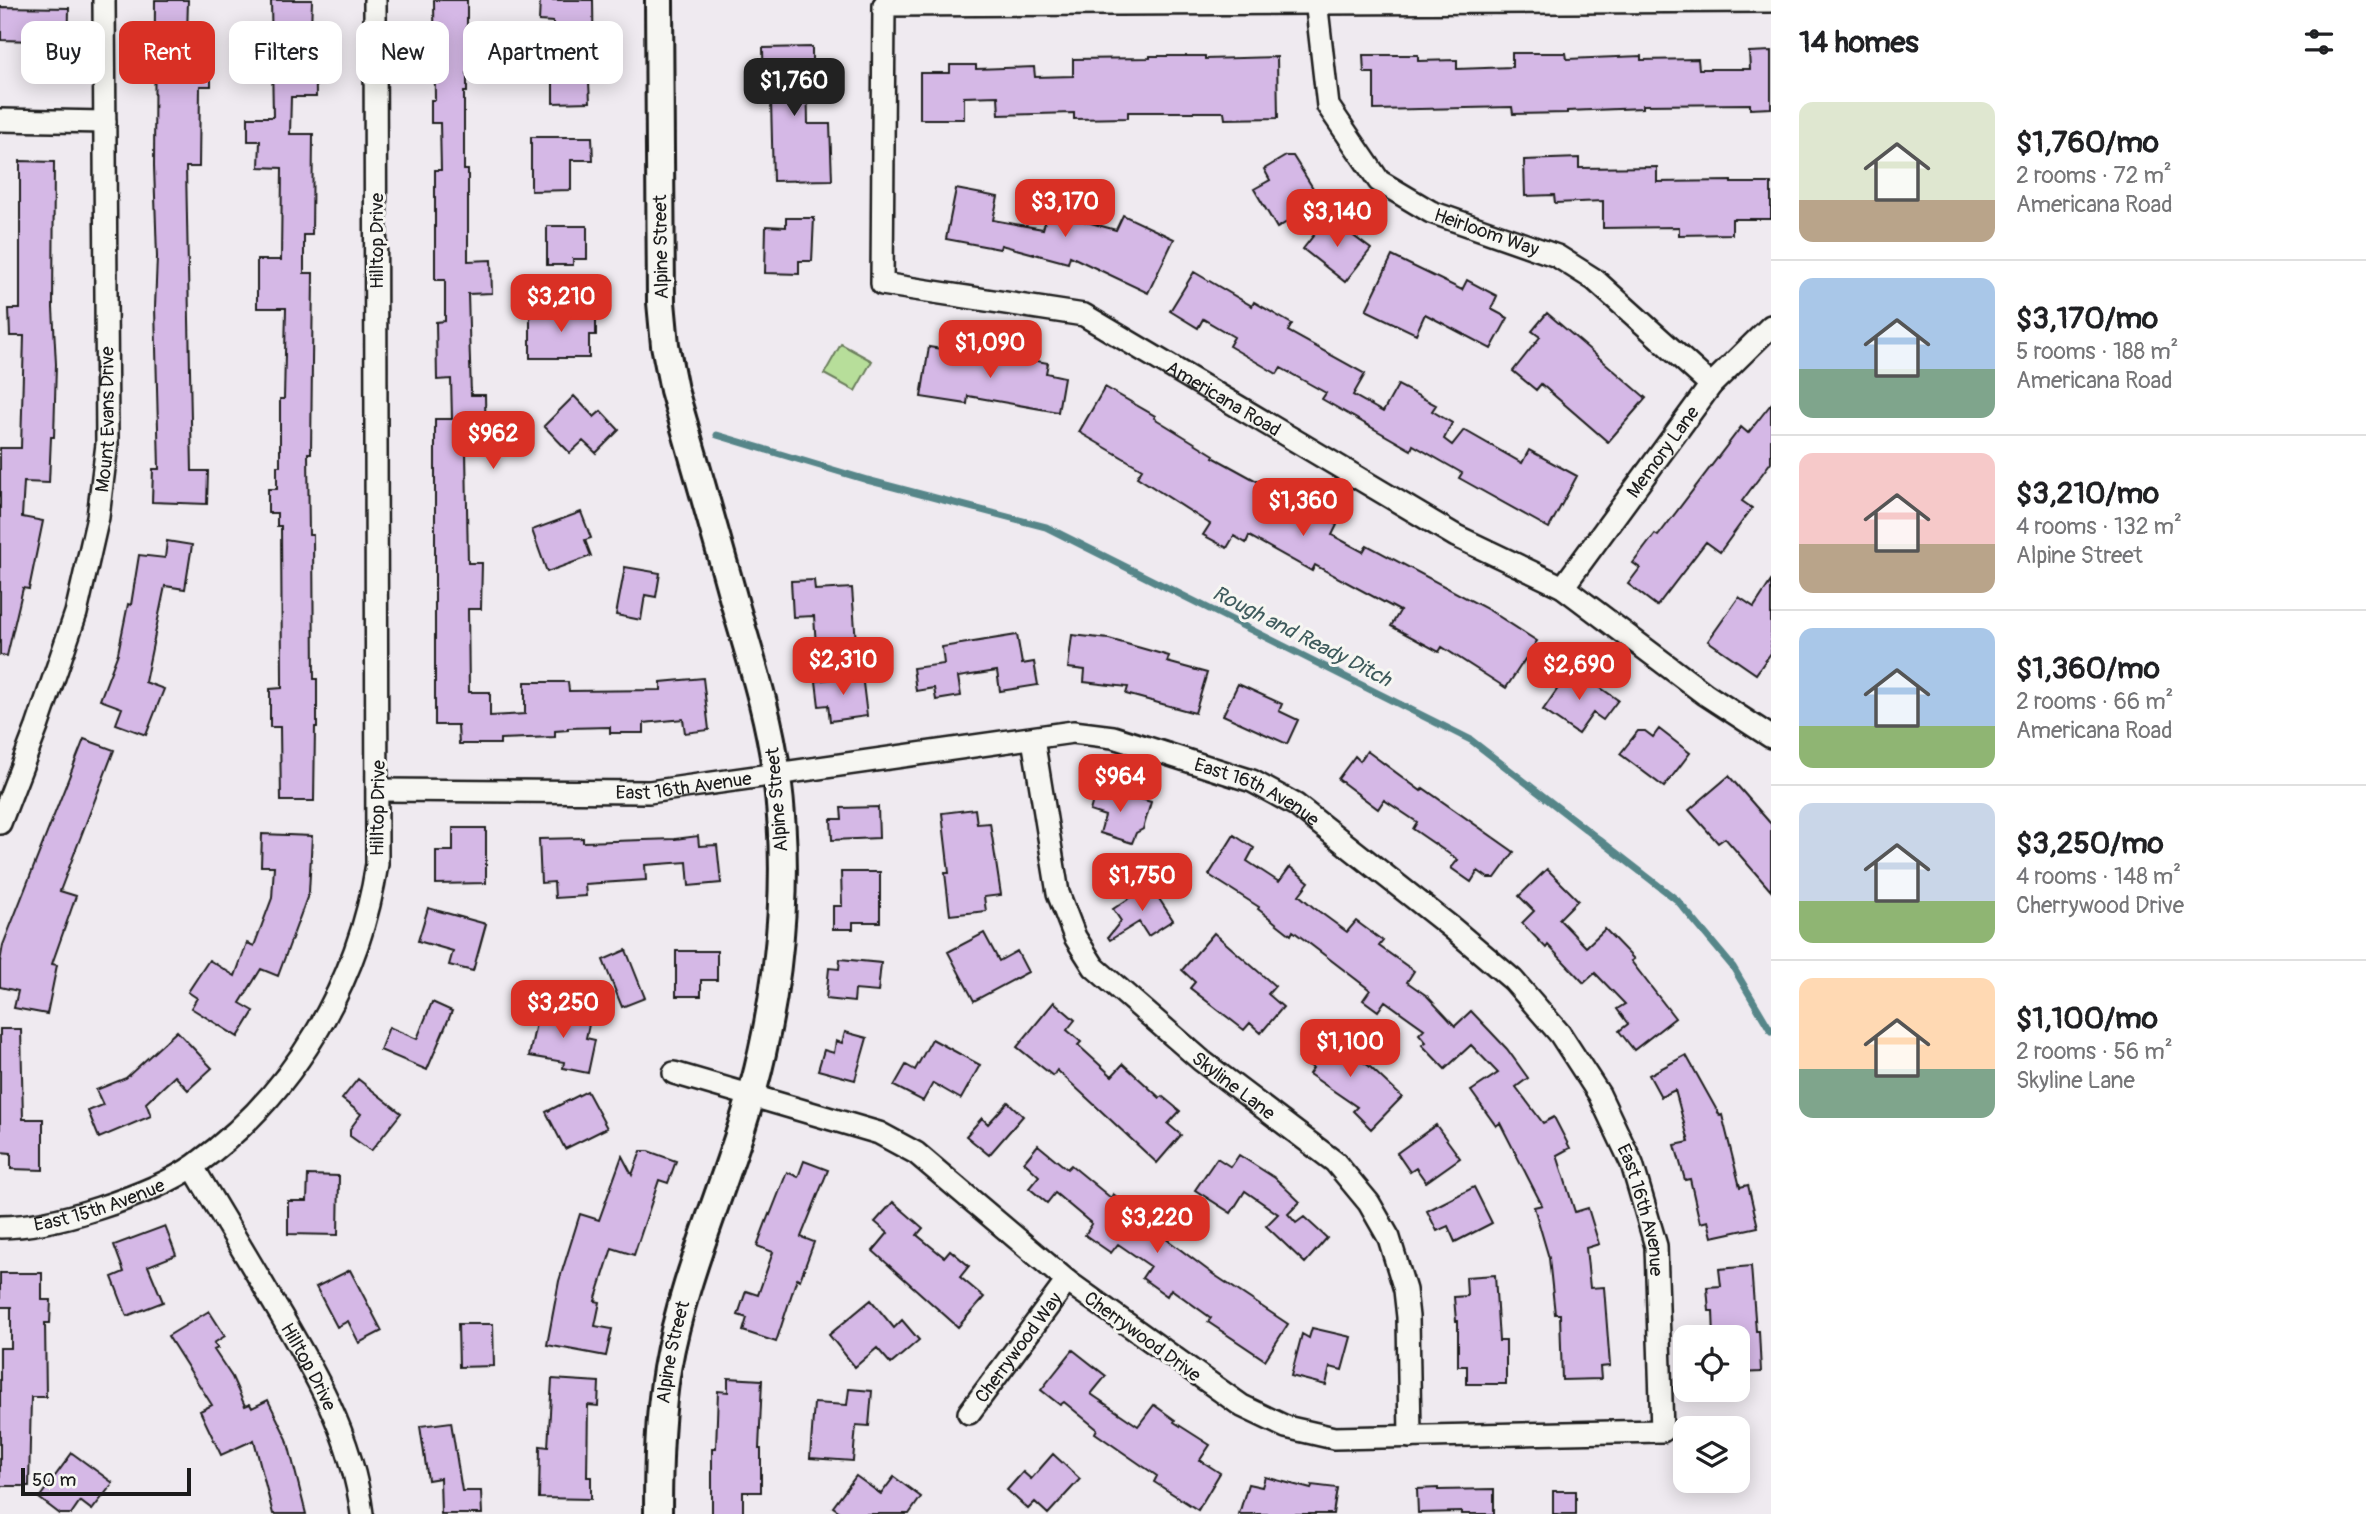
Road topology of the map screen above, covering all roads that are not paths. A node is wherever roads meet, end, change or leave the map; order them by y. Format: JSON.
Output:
{"nodes":[{"id":1,"x":104,"y":0,"type":"edge"},
{"id":2,"x":375,"y":0,"type":"edge"},
{"id":3,"x":659,"y":0,"type":"edge"},
{"id":4,"x":1771,"y":1,"type":"edge"},
{"id":5,"x":1316,"y":3,"type":"edge"},
{"id":6,"x":0,"y":120,"type":"edge"},
{"id":7,"x":105,"y":122,"type":"junction"},
{"id":8,"x":1771,"y":326,"type":"edge"},
{"id":9,"x":1711,"y":385,"type":"junction"},
{"id":10,"x":1563,"y":587,"type":"junction"},
{"id":11,"x":1771,"y":737,"type":"edge"},
{"id":12,"x":1033,"y":739,"type":"junction"},
{"id":13,"x":777,"y":775,"type":"junction"},
{"id":14,"x":378,"y":790,"type":"junction"},
{"id":15,"x":0,"y":823,"type":"edge"},
{"id":16,"x":674,"y":1073,"type":"dead end"},
{"id":17,"x":750,"y":1096,"type":"junction"},
{"id":18,"x":193,"y":1167,"type":"junction"},
{"id":19,"x":0,"y":1227,"type":"edge"},
{"id":20,"x":1067,"y":1281,"type":"junction"},
{"id":21,"x":969,"y":1413,"type":"dead end"},
{"id":22,"x":1662,"y":1431,"type":"joint"},
{"id":23,"x":1410,"y":1437,"type":"junction"},
{"id":24,"x":362,"y":1514,"type":"edge"},
{"id":25,"x":658,"y":1514,"type":"edge"}],
"edges":[{"from":1,"to":7,"type":"street","name":"Mount Evans Drive"},
{"from":2,"to":14,"type":"street","name":"Hilltop Drive"},
{"from":3,"to":13,"type":"street","name":"Alpine Street"},
{"from":4,"to":5,"type":"street"},
{"from":5,"to":9,"type":"street","name":"Heirloom Way"},
{"from":5,"to":10,"type":"street","name":"Americana Road"},
{"from":6,"to":7,"type":"street"},
{"from":7,"to":15,"type":"street","name":"Mount Evans Drive"},
{"from":8,"to":9,"type":"street","name":"Memory Lane"},
{"from":9,"to":10,"type":"street","name":"Memory Lane"},
{"from":10,"to":11,"type":"street","name":"Americana Road"},
{"from":12,"to":13,"type":"street","name":"East 16th Avenue"},
{"from":12,"to":22,"type":"street","name":"East 16th Avenue"},
{"from":12,"to":23,"type":"street","name":"Skyline Lane"},
{"from":13,"to":14,"type":"street","name":"East 16th Avenue"},
{"from":13,"to":17,"type":"street","name":"Alpine Street"},
{"from":14,"to":18,"type":"street","name":"Hilltop Drive"},
{"from":16,"to":17,"type":"street","name":"Cherrywood Drive"},
{"from":17,"to":20,"type":"street","name":"Cherrywood Drive"},
{"from":17,"to":25,"type":"street","name":"Alpine Street"},
{"from":18,"to":19,"type":"street","name":"East 15th Avenue"},
{"from":18,"to":24,"type":"street","name":"Hilltop Drive"},
{"from":20,"to":21,"type":"street","name":"Cherrywood Way"},
{"from":20,"to":23,"type":"street","name":"Cherrywood Drive"},
{"from":22,"to":23,"type":"street","name":"Cherrywood Drive"}]}
